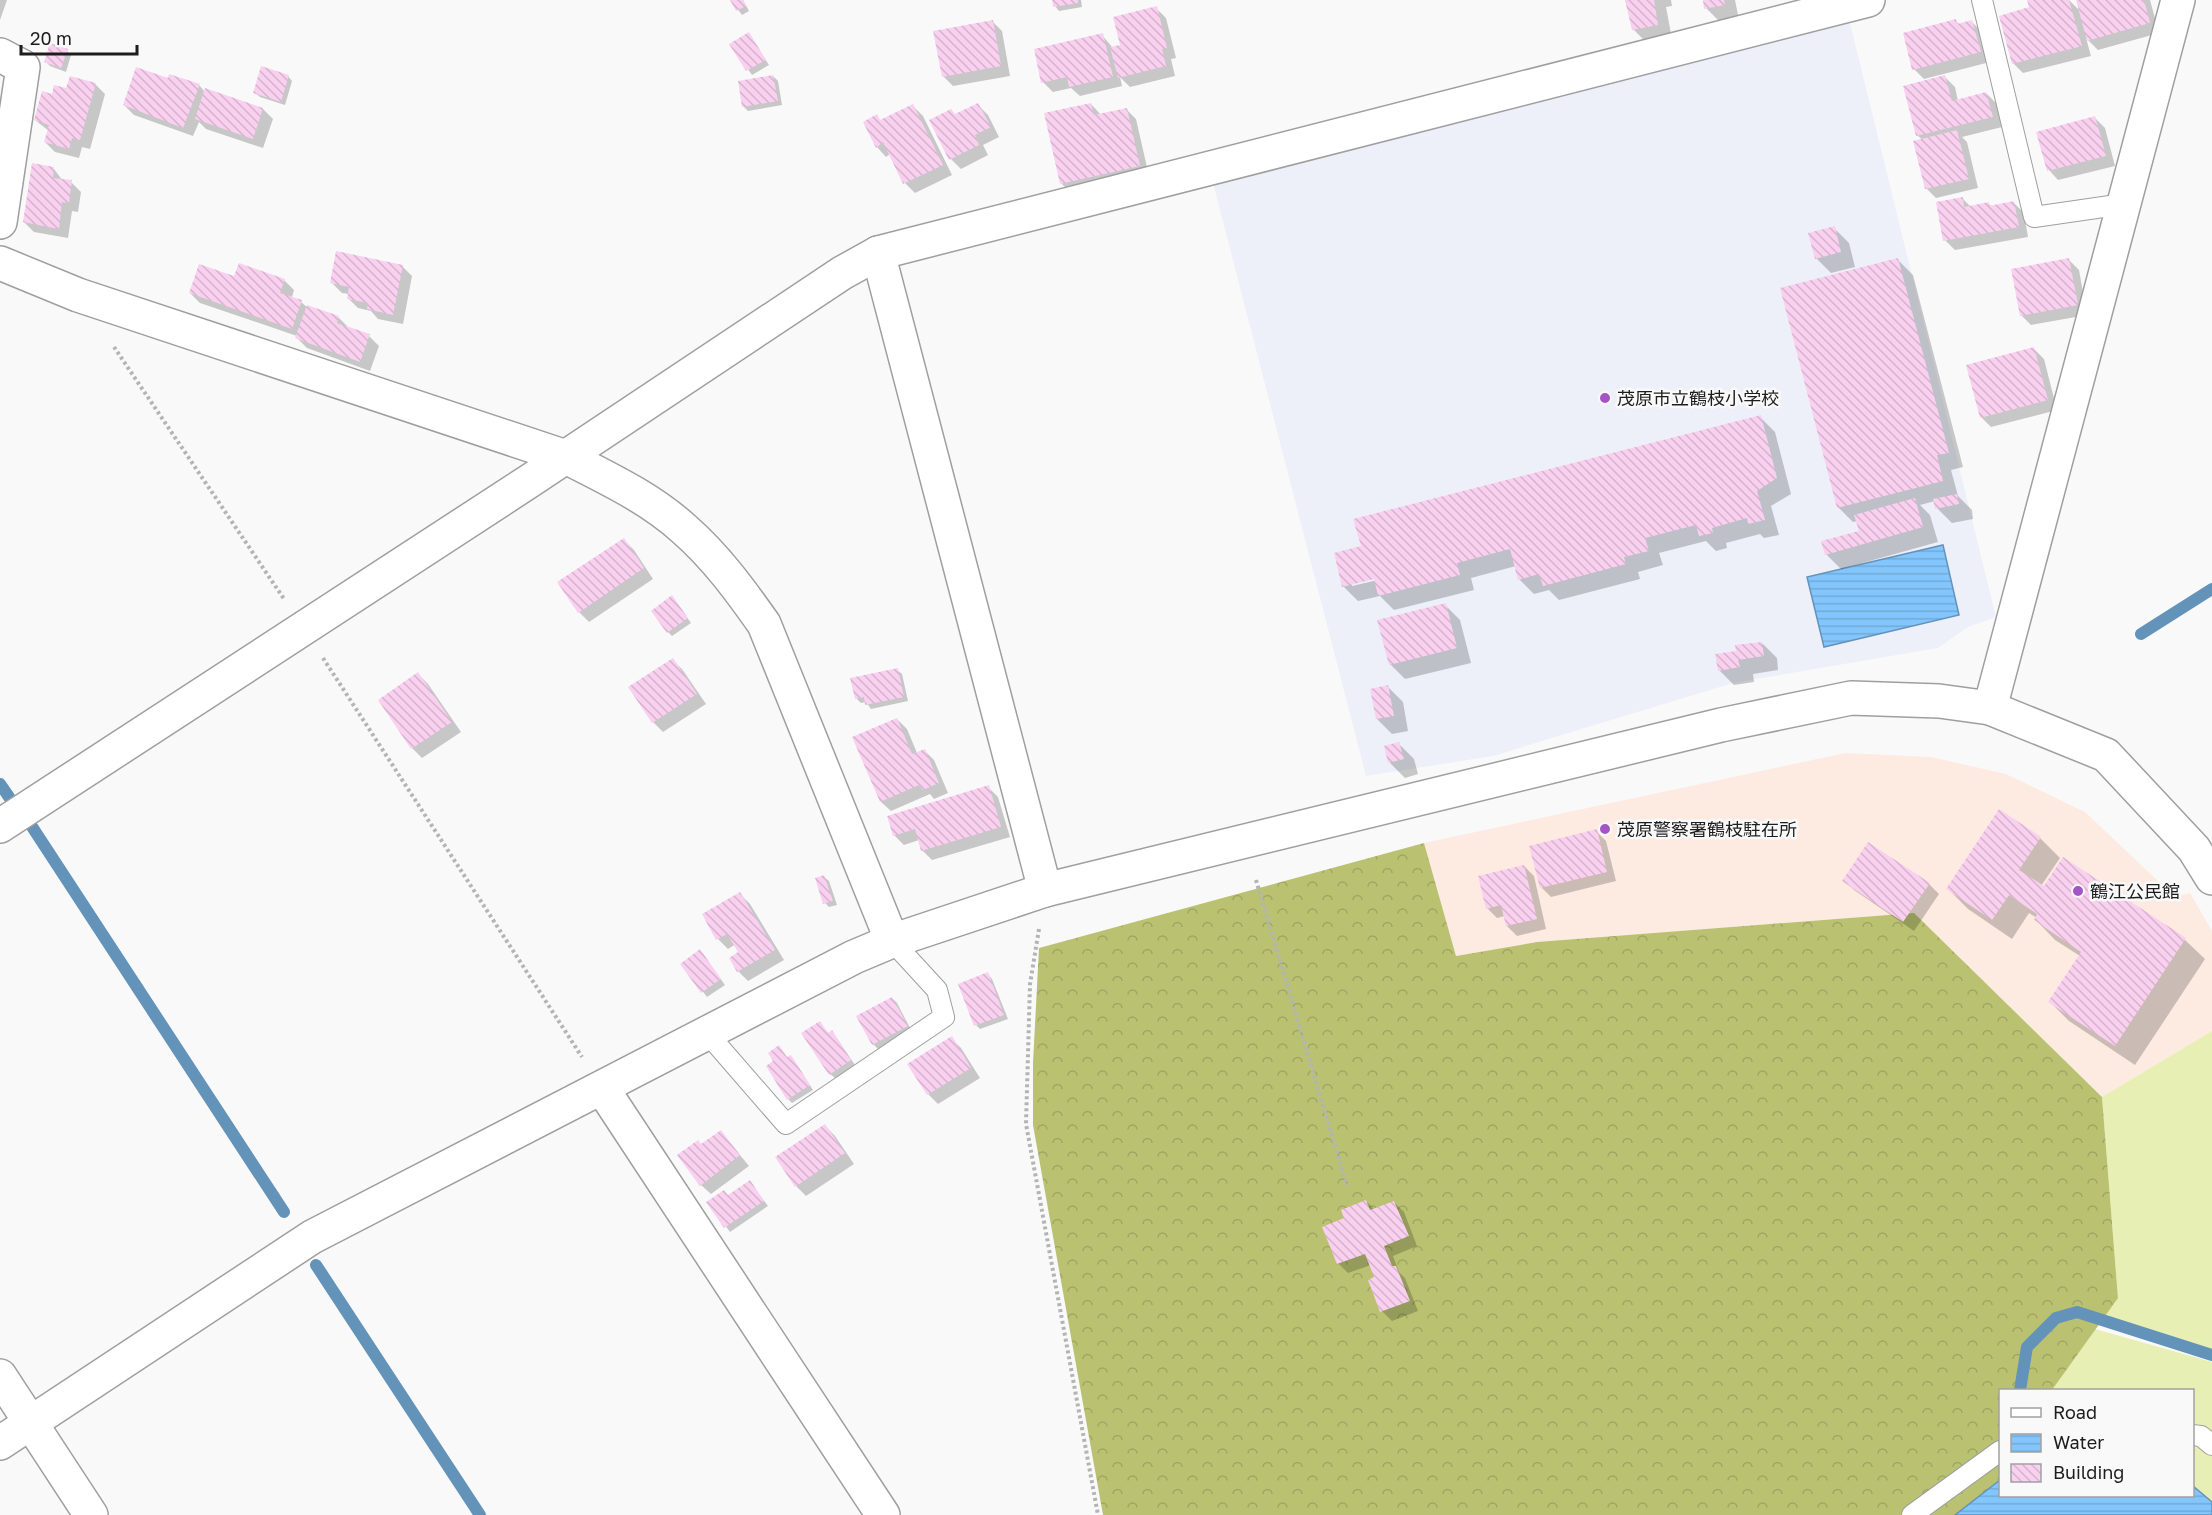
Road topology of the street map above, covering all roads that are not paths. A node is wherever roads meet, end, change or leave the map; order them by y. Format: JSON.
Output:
{"nodes":[{"id":1,"x":1868,"y":0,"type":"edge"},
{"id":2,"x":1982,"y":0,"type":"edge"},
{"id":3,"x":2178,"y":0,"type":"edge"},
{"id":4,"x":0,"y":56,"type":"edge"},
{"id":5,"x":2124,"y":204,"type":"junction"},
{"id":6,"x":0,"y":222,"type":"edge"},
{"id":7,"x":878,"y":253,"type":"junction"},
{"id":8,"x":0,"y":263,"type":"edge"},
{"id":9,"x":566,"y":457,"type":"junction"},
{"id":10,"x":1990,"y":708,"type":"junction"},
{"id":11,"x":0,"y":826,"type":"edge"},
{"id":12,"x":2212,"y":878,"type":"edge"},
{"id":13,"x":1045,"y":890,"type":"junction"},
{"id":14,"x":892,"y":941,"type":"junction"},
{"id":15,"x":707,"y":1033,"type":"junction"},
{"id":16,"x":602,"y":1088,"type":"junction"},
{"id":17,"x":0,"y":1376,"type":"edge"},
{"id":18,"x":30,"y":1423,"type":"junction"},
{"id":19,"x":2194,"y":1435,"type":"edge"},
{"id":20,"x":0,"y":1443,"type":"edge"},
{"id":21,"x":2212,"y":1445,"type":"edge"},
{"id":22,"x":1999,"y":1452,"type":"edge"},
{"id":23,"x":91,"y":1515,"type":"edge"},
{"id":24,"x":883,"y":1515,"type":"edge"},
{"id":25,"x":1912,"y":1515,"type":"edge"}],
"edges":[{"from":1,"to":7,"type":"street"},
{"from":2,"to":5,"type":"lane"},
{"from":3,"to":5,"type":"street"},
{"from":4,"to":6,"type":"street"},
{"from":5,"to":10,"type":"street"},
{"from":7,"to":9,"type":"street"},
{"from":7,"to":13,"type":"street"},
{"from":8,"to":9,"type":"street"},
{"from":9,"to":11,"type":"street"},
{"from":9,"to":14,"type":"street"},
{"from":10,"to":12,"type":"street"},
{"from":10,"to":13,"type":"street"},
{"from":13,"to":14,"type":"street"},
{"from":14,"to":15,"type":"street"},
{"from":14,"to":15,"type":"lane"},
{"from":15,"to":16,"type":"street"},
{"from":16,"to":18,"type":"street"},
{"from":16,"to":24,"type":"street"},
{"from":17,"to":18,"type":"street"},
{"from":18,"to":20,"type":"street"},
{"from":18,"to":23,"type":"street"},
{"from":19,"to":21,"type":"lane"},
{"from":22,"to":25,"type":"lane"}]}
